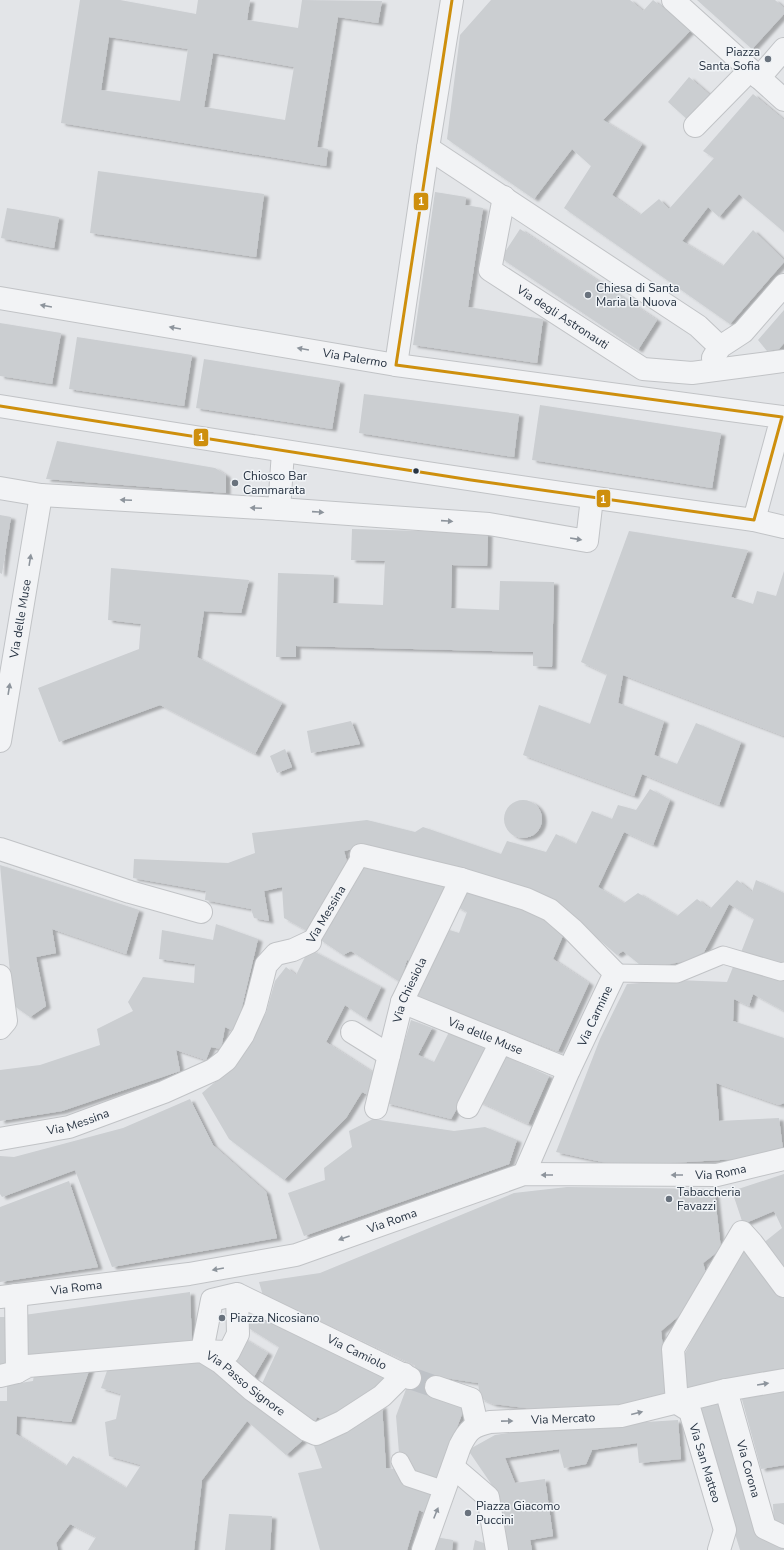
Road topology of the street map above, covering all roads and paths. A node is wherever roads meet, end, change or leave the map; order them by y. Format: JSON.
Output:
{"nodes":[{"id":1,"x":452,"y":0,"type":"edge"},
{"id":2,"x":673,"y":0,"type":"edge"},
{"id":3,"x":784,"y":49,"type":"edge"},
{"id":4,"x":754,"y":74,"type":"junction"},
{"id":5,"x":784,"y":100,"type":"edge"},
{"id":6,"x":695,"y":126,"type":"dead end"},
{"id":7,"x":428,"y":148,"type":"junction"},
{"id":8,"x":504,"y":197,"type":"junction"},
{"id":9,"x":784,"y":285,"type":"edge"},
{"id":10,"x":0,"y":298,"type":"edge"},
{"id":11,"x":720,"y":347,"type":"junction"},
{"id":12,"x":784,"y":361,"type":"edge"},
{"id":13,"x":396,"y":365,"type":"junction"},
{"id":14,"x":708,"y":371,"type":"junction"},
{"id":15,"x":0,"y":406,"type":"edge"},
{"id":16,"x":783,"y":416,"type":"edge"},
{"id":17,"x":283,"y":452,"type":"junction"},
{"id":18,"x":0,"y":488,"type":"edge"},
{"id":19,"x":41,"y":495,"type":"junction"},
{"id":20,"x":592,"y":498,"type":"junction"},
{"id":21,"x":279,"y":510,"type":"junction"},
{"id":22,"x":754,"y":520,"type":"junction"},
{"id":23,"x":784,"y":527,"type":"edge"},
{"id":24,"x":0,"y":741,"type":"edge"},
{"id":25,"x":0,"y":849,"type":"edge"},
{"id":26,"x":361,"y":856,"type":"joint"},
{"id":27,"x":461,"y":879,"type":"junction"},
{"id":28,"x":201,"y":912,"type":"dead end"},
{"id":29,"x":310,"y":942,"type":"joint"},
{"id":30,"x":784,"y":971,"type":"edge"},
{"id":31,"x":615,"y":973,"type":"junction"},
{"id":32,"x":0,"y":976,"type":"edge"},
{"id":33,"x":402,"y":1002,"type":"junction"},
{"id":34,"x":0,"y":1028,"type":"edge"},
{"id":35,"x":352,"y":1032,"type":"dead end"},
{"id":36,"x":501,"y":1042,"type":"junction"},
{"id":37,"x":389,"y":1055,"type":"junction"},
{"id":38,"x":570,"y":1070,"type":"junction"},
{"id":39,"x":468,"y":1107,"type":"dead end"},
{"id":40,"x":376,"y":1108,"type":"dead end"},
{"id":41,"x":0,"y":1139,"type":"edge"},
{"id":42,"x":784,"y":1159,"type":"edge"},
{"id":43,"x":524,"y":1174,"type":"junction"},
{"id":44,"x":784,"y":1286,"type":"edge"},
{"id":45,"x":237,"y":1294,"type":"junction"},
{"id":46,"x":8,"y":1296,"type":"edge"},
{"id":47,"x":202,"y":1351,"type":"junction"},
{"id":48,"x":9,"y":1374,"type":"edge"},
{"id":49,"x":407,"y":1376,"type":"joint"},
{"id":50,"x":784,"y":1380,"type":"edge"},
{"id":51,"x":436,"y":1387,"type":"tunnel mouth"},
{"id":52,"x":726,"y":1390,"type":"junction"},
{"id":53,"x":677,"y":1403,"type":"junction"},
{"id":54,"x":477,"y":1425,"type":"junction"},
{"id":55,"x":400,"y":1461,"type":"dead end"},
{"id":56,"x":453,"y":1467,"type":"junction"},
{"id":57,"x":445,"y":1490,"type":"junction"},
{"id":58,"x":784,"y":1537,"type":"edge"},
{"id":59,"x":496,"y":1549,"type":"edge"},
{"id":60,"x":423,"y":1550,"type":"edge"},
{"id":61,"x":719,"y":1550,"type":"edge"}],
"edges":[{"from":1,"to":7,"type":"street"},
{"from":2,"to":4,"type":"street"},
{"from":3,"to":4,"type":"street"},
{"from":4,"to":5,"type":"street"},
{"from":4,"to":6,"type":"street"},
{"from":7,"to":8,"type":"street"},
{"from":7,"to":13,"type":"street"},
{"from":8,"to":11,"type":"street"},
{"from":8,"to":14,"type":"street","name":"Via degli Astronauti"},
{"from":9,"to":11,"type":"street"},
{"from":13,"to":10,"type":"street","name":"Via Palermo","one_way":true},
{"from":11,"to":14,"type":"street"},
{"from":12,"to":14,"type":"street"},
{"from":13,"to":16,"type":"street","name":"Via Palermo"},
{"from":15,"to":17,"type":"street"},
{"from":16,"to":22,"type":"street"},
{"from":17,"to":20,"type":"street"},
{"from":17,"to":21,"type":"street"},
{"from":18,"to":19,"type":"street"},
{"from":21,"to":19,"type":"street","one_way":true},
{"from":24,"to":19,"type":"street","name":"Via delle Muse","one_way":true},
{"from":21,"to":20,"type":"street","one_way":true},
{"from":20,"to":22,"type":"street"},
{"from":22,"to":23,"type":"street"},
{"from":25,"to":28,"type":"street"},
{"from":26,"to":27,"type":"street","name":"Via Messina"},
{"from":26,"to":29,"type":"street","name":"Via Messina"},
{"from":27,"to":31,"type":"street","name":"Via Messina"},
{"from":27,"to":33,"type":"street","name":"Via Chiesiola"},
{"from":29,"to":41,"type":"street","name":"Via Messina"},
{"from":30,"to":31,"type":"street","name":"Via Carmine"},
{"from":31,"to":38,"type":"street","name":"Via Carmine"},
{"from":32,"to":34,"type":"street"},
{"from":33,"to":36,"type":"street","name":"Via delle Muse"},
{"from":33,"to":37,"type":"street","name":"Via Chiesiola"},
{"from":35,"to":37,"type":"street"},
{"from":36,"to":38,"type":"street","name":"Via delle Muse"},
{"from":36,"to":39,"type":"street"},
{"from":37,"to":40,"type":"street","name":"Via Chiesiola"},
{"from":38,"to":43,"type":"street","name":"Via Carmine"},
{"from":42,"to":43,"type":"street","name":"Via Roma","one_way":true},
{"from":43,"to":46,"type":"street","name":"Via Roma","one_way":true},
{"from":44,"to":53,"type":"street"},
{"from":45,"to":47,"type":"street"},
{"from":45,"to":47,"type":"street"},
{"from":45,"to":49,"type":"street","name":"Via Camiolo"},
{"from":46,"to":48,"type":"street","name":"Via Passo Signore"},
{"from":47,"to":48,"type":"street","name":"Via Passo Signore"},
{"from":47,"to":49,"type":"street","name":"Via Passo Signore"},
{"from":52,"to":50,"type":"street","name":"Via Mercato","one_way":true},
{"from":51,"to":54,"type":"street"},
{"from":52,"to":53,"type":"street","name":"Via Mercato"},
{"from":52,"to":58,"type":"street","name":"Via Corona"},
{"from":54,"to":53,"type":"street","name":"Via Mercato","one_way":true},
{"from":53,"to":61,"type":"street","name":"Via San Matteo"},
{"from":54,"to":56,"type":"street"},
{"from":55,"to":57,"type":"street"},
{"from":56,"to":57,"type":"street"},
{"from":56,"to":59,"type":"street"},
{"from":60,"to":57,"type":"street","one_way":true}]}
